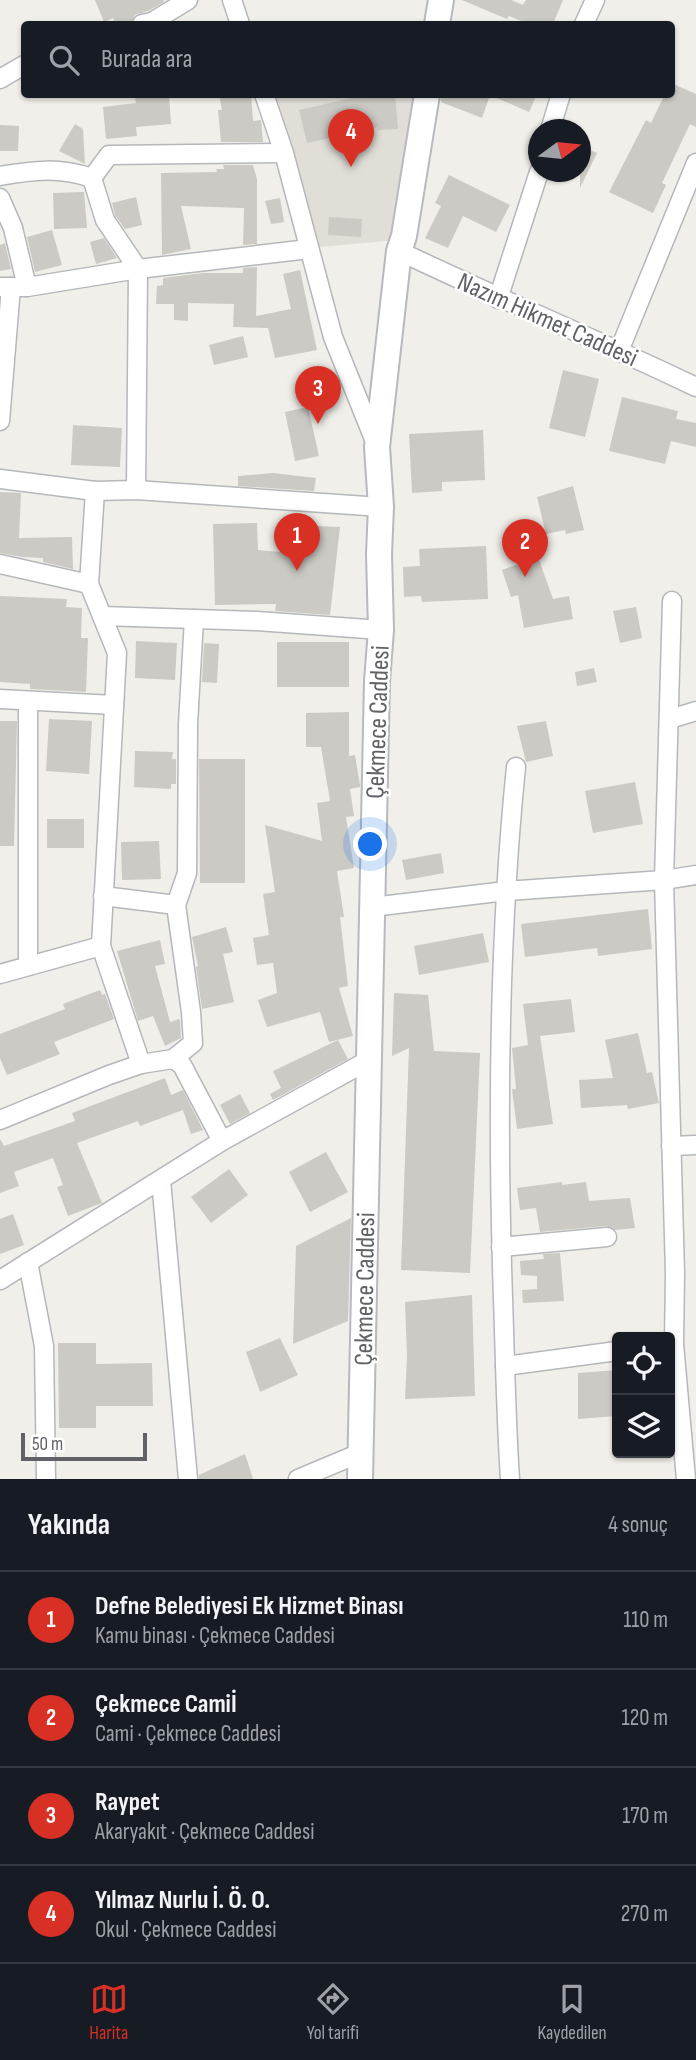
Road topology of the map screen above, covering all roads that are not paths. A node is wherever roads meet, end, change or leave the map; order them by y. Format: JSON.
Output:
{"nodes":[{"id":1,"x":188,"y":0,"type":"edge"},
{"id":2,"x":232,"y":0,"type":"edge"},
{"id":3,"x":441,"y":0,"type":"edge"},
{"id":4,"x":595,"y":0,"type":"edge"},
{"id":5,"x":154,"y":21,"type":"edge"},
{"id":6,"x":239,"y":21,"type":"edge"},
{"id":7,"x":438,"y":21,"type":"edge"},
{"id":8,"x":585,"y":21,"type":"edge"},
{"id":9,"x":21,"y":67,"type":"edge"},
{"id":10,"x":0,"y":79,"type":"edge"},
{"id":11,"x":265,"y":98,"type":"edge"},
{"id":12,"x":426,"y":98,"type":"edge"},
{"id":13,"x":560,"y":98,"type":"edge"},
{"id":14,"x":553,"y":119,"type":"edge"},
{"id":15,"x":284,"y":153,"type":"junction"},
{"id":16,"x":696,"y":163,"type":"edge"},
{"id":17,"x":0,"y":177,"type":"edge"},
{"id":18,"x":92,"y":178,"type":"junction"},
{"id":19,"x":536,"y":182,"type":"edge"},
{"id":20,"x":0,"y":198,"type":"edge"},
{"id":21,"x":309,"y":249,"type":"junction"},
{"id":22,"x":400,"y":251,"type":"junction"},
{"id":23,"x":138,"y":269,"type":"junction"},
{"id":24,"x":13,"y":287,"type":"edge"},
{"id":25,"x":498,"y":299,"type":"junction"},
{"id":26,"x":620,"y":351,"type":"junction"},
{"id":27,"x":696,"y":387,"type":"edge"},
{"id":28,"x":0,"y":421,"type":"edge"},
{"id":29,"x":377,"y":447,"type":"junction"},
{"id":30,"x":0,"y":479,"type":"edge"},
{"id":31,"x":136,"y":490,"type":"junction"},
{"id":32,"x":95,"y":491,"type":"junction"},
{"id":33,"x":382,"y":507,"type":"junction"},
{"id":34,"x":0,"y":564,"type":"edge"},
{"id":35,"x":89,"y":584,"type":"junction"},
{"id":36,"x":672,"y":601,"type":"dead end"},
{"id":37,"x":102,"y":616,"type":"junction"},
{"id":38,"x":194,"y":619,"type":"junction"},
{"id":39,"x":381,"y":630,"type":"junction"},
{"id":40,"x":0,"y":699,"type":"edge"},
{"id":41,"x":29,"y":701,"type":"junction"},
{"id":42,"x":114,"y":705,"type":"junction"},
{"id":43,"x":696,"y":711,"type":"edge"},
{"id":44,"x":670,"y":719,"type":"junction"},
{"id":45,"x":516,"y":767,"type":"dead end"},
{"id":46,"x":696,"y":875,"type":"edge"},
{"id":47,"x":664,"y":880,"type":"junction"},
{"id":48,"x":506,"y":891,"type":"junction"},
{"id":49,"x":103,"y":896,"type":"junction"},
{"id":50,"x":176,"y":905,"type":"junction"},
{"id":51,"x":372,"y":906,"type":"junction"},
{"id":52,"x":101,"y":946,"type":"junction"},
{"id":53,"x":28,"y":966,"type":"junction"},
{"id":54,"x":0,"y":974,"type":"edge"},
{"id":55,"x":173,"y":1059,"type":"junction"},
{"id":56,"x":369,"y":1060,"type":"junction"},
{"id":57,"x":141,"y":1065,"type":"junction"},
{"id":58,"x":1,"y":1115,"type":"edge"},
{"id":59,"x":222,"y":1141,"type":"junction"},
{"id":60,"x":696,"y":1145,"type":"edge"},
{"id":61,"x":671,"y":1146,"type":"junction"},
{"id":62,"x":161,"y":1180,"type":"junction"},
{"id":63,"x":607,"y":1237,"type":"dead end"},
{"id":64,"x":501,"y":1247,"type":"junction"},
{"id":65,"x":28,"y":1262,"type":"junction"},
{"id":66,"x":0,"y":1280,"type":"edge"},
{"id":67,"x":673,"y":1332,"type":"edge"},
{"id":68,"x":612,"y":1353,"type":"edge"},
{"id":69,"x":505,"y":1366,"type":"junction"},
{"id":70,"x":675,"y":1373,"type":"edge"},
{"id":71,"x":360,"y":1453,"type":"junction"},
{"id":72,"x":46,"y":1479,"type":"edge"},
{"id":73,"x":188,"y":1479,"type":"edge"},
{"id":74,"x":298,"y":1479,"type":"edge"},
{"id":75,"x":360,"y":1479,"type":"edge"},
{"id":76,"x":509,"y":1479,"type":"edge"},
{"id":77,"x":686,"y":1479,"type":"edge"}],
"edges":[{"from":1,"to":5,"type":"street"},
{"from":2,"to":6,"type":"street"},
{"from":3,"to":7,"type":"main road"},
{"from":4,"to":8,"type":"street"},
{"from":9,"to":10,"type":"street"},
{"from":11,"to":15,"type":"street"},
{"from":12,"to":22,"type":"main road","name":"Çekmece Caddesi"},
{"from":13,"to":14,"type":"street"},
{"from":15,"to":18,"type":"street"},
{"from":15,"to":21,"type":"street"},
{"from":16,"to":26,"type":"street"},
{"from":17,"to":18,"type":"street"},
{"from":18,"to":23,"type":"street"},
{"from":19,"to":25,"type":"street"},
{"from":20,"to":24,"type":"street"},
{"from":21,"to":23,"type":"street"},
{"from":21,"to":29,"type":"street"},
{"from":22,"to":25,"type":"street","name":"Nazım Hikmet Caddesi"},
{"from":22,"to":29,"type":"main road","name":"Çekmece Caddesi"},
{"from":23,"to":24,"type":"street"},
{"from":23,"to":31,"type":"street"},
{"from":24,"to":28,"type":"street"},
{"from":25,"to":26,"type":"street","name":"Nazım Hikmet Caddesi"},
{"from":26,"to":27,"type":"street","name":"Nazım Hikmet Caddesi"},
{"from":29,"to":33,"type":"main road","name":"Çekmece Caddesi"},
{"from":30,"to":32,"type":"street"},
{"from":31,"to":32,"type":"street"},
{"from":31,"to":33,"type":"street"},
{"from":32,"to":35,"type":"street"},
{"from":33,"to":39,"type":"main road","name":"Çekmece Caddesi"},
{"from":34,"to":35,"type":"street"},
{"from":35,"to":37,"type":"street"},
{"from":36,"to":44,"type":"street"},
{"from":37,"to":38,"type":"street"},
{"from":37,"to":42,"type":"street"},
{"from":38,"to":39,"type":"street"},
{"from":38,"to":50,"type":"street"},
{"from":39,"to":51,"type":"main road","name":"Çekmece Caddesi"},
{"from":40,"to":41,"type":"street"},
{"from":41,"to":42,"type":"street"},
{"from":41,"to":53,"type":"street"},
{"from":42,"to":49,"type":"street"},
{"from":43,"to":44,"type":"street"},
{"from":44,"to":47,"type":"street"},
{"from":45,"to":48,"type":"street"},
{"from":46,"to":47,"type":"street"},
{"from":47,"to":48,"type":"street"},
{"from":47,"to":61,"type":"street"},
{"from":48,"to":51,"type":"street"},
{"from":48,"to":64,"type":"street"},
{"from":49,"to":50,"type":"street"},
{"from":49,"to":52,"type":"street"},
{"from":50,"to":55,"type":"street"},
{"from":51,"to":56,"type":"main road","name":"Çekmece Caddesi"},
{"from":52,"to":53,"type":"street"},
{"from":52,"to":57,"type":"street"},
{"from":53,"to":54,"type":"street"},
{"from":55,"to":57,"type":"street"},
{"from":55,"to":59,"type":"street"},
{"from":56,"to":59,"type":"street"},
{"from":56,"to":71,"type":"main road","name":"Çekmece Caddesi"},
{"from":57,"to":58,"type":"street"},
{"from":59,"to":62,"type":"street"},
{"from":60,"to":61,"type":"street"},
{"from":61,"to":67,"type":"street"},
{"from":62,"to":65,"type":"street"},
{"from":62,"to":73,"type":"street"},
{"from":63,"to":64,"type":"street"},
{"from":64,"to":69,"type":"street"},
{"from":65,"to":66,"type":"street"},
{"from":65,"to":72,"type":"street"},
{"from":68,"to":69,"type":"street"},
{"from":69,"to":76,"type":"street"},
{"from":70,"to":77,"type":"street"},
{"from":71,"to":74,"type":"street"},
{"from":71,"to":75,"type":"main road","name":"Çekmece Caddesi"}]}
